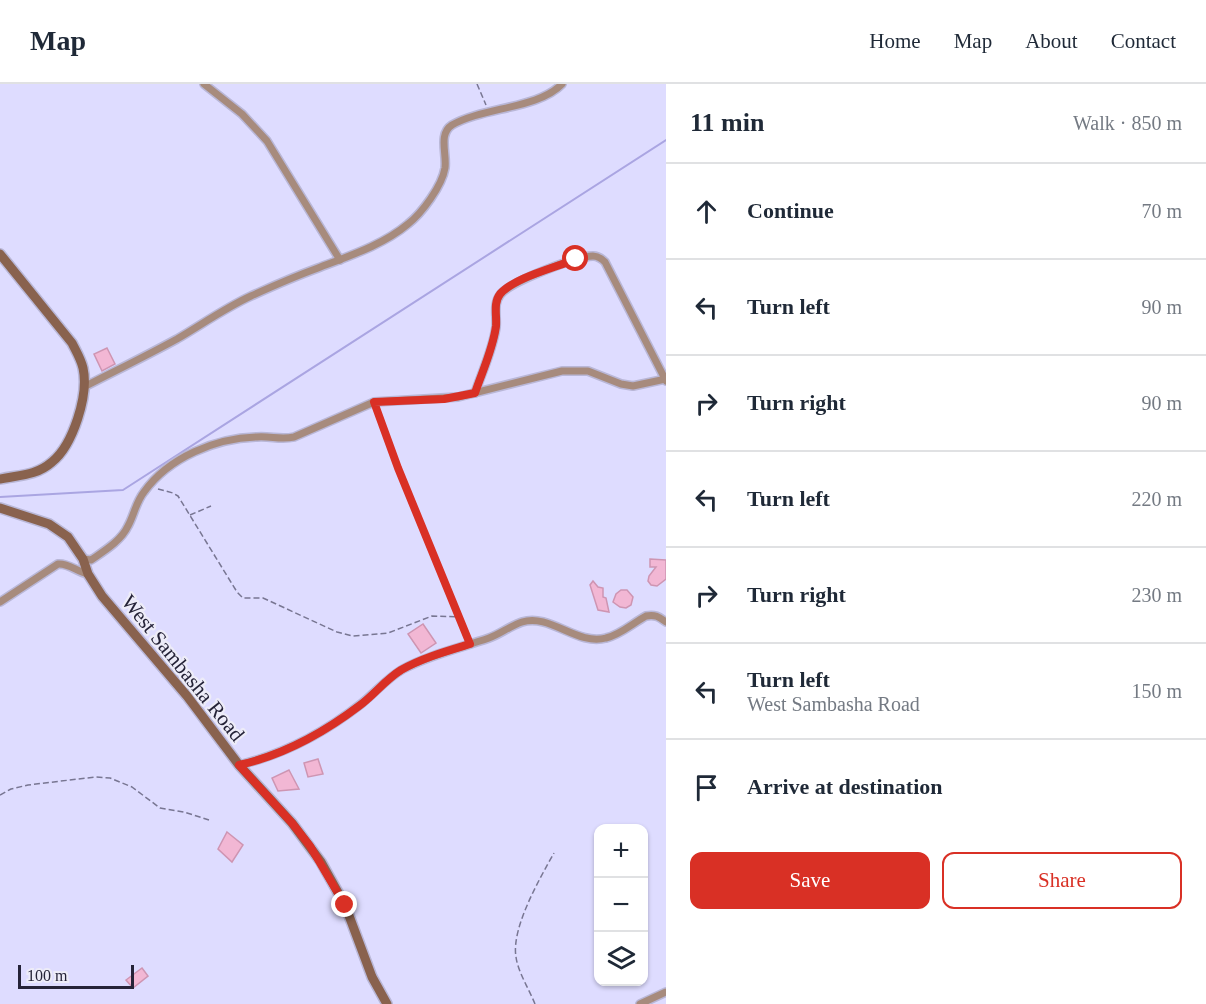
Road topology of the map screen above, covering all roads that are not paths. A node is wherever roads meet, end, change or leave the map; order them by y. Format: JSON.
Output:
{"nodes":[{"id":1,"x":204,"y":84,"type":"edge"},
{"id":2,"x":562,"y":84,"type":"edge"},
{"id":3,"x":0,"y":254,"type":"edge"},
{"id":4,"x":340,"y":260,"type":"junction"},
{"id":5,"x":666,"y":379,"type":"edge"},
{"id":6,"x":84,"y":387,"type":"junction"},
{"id":7,"x":475,"y":393,"type":"junction"},
{"id":8,"x":0,"y":479,"type":"edge"},
{"id":9,"x":0,"y":508,"type":"edge"},
{"id":10,"x":83,"y":559,"type":"junction"},
{"id":11,"x":88,"y":574,"type":"junction"},
{"id":12,"x":0,"y":602,"type":"edge"},
{"id":13,"x":666,"y":622,"type":"edge"},
{"id":14,"x":239,"y":765,"type":"junction"},
{"id":15,"x":666,"y":992,"type":"edge"},
{"id":16,"x":387,"y":1004,"type":"edge"},
{"id":17,"x":640,"y":1004,"type":"edge"}],
"edges":[{"from":1,"to":4,"type":"street"},
{"from":2,"to":4,"type":"street"},
{"from":3,"to":6,"type":"street"},
{"from":4,"to":6,"type":"street"},
{"from":5,"to":7,"type":"street"},
{"from":5,"to":7,"type":"street"},
{"from":6,"to":8,"type":"street"},
{"from":7,"to":10,"type":"street"},
{"from":9,"to":10,"type":"street","name":"West Sambasha Road"},
{"from":10,"to":11,"type":"street","name":"West Sambasha Road"},
{"from":11,"to":12,"type":"street"},
{"from":11,"to":14,"type":"street","name":"West Sambasha Road"},
{"from":13,"to":14,"type":"street"},
{"from":14,"to":16,"type":"street","name":"West Sambasha Road"},
{"from":15,"to":17,"type":"street"}]}
